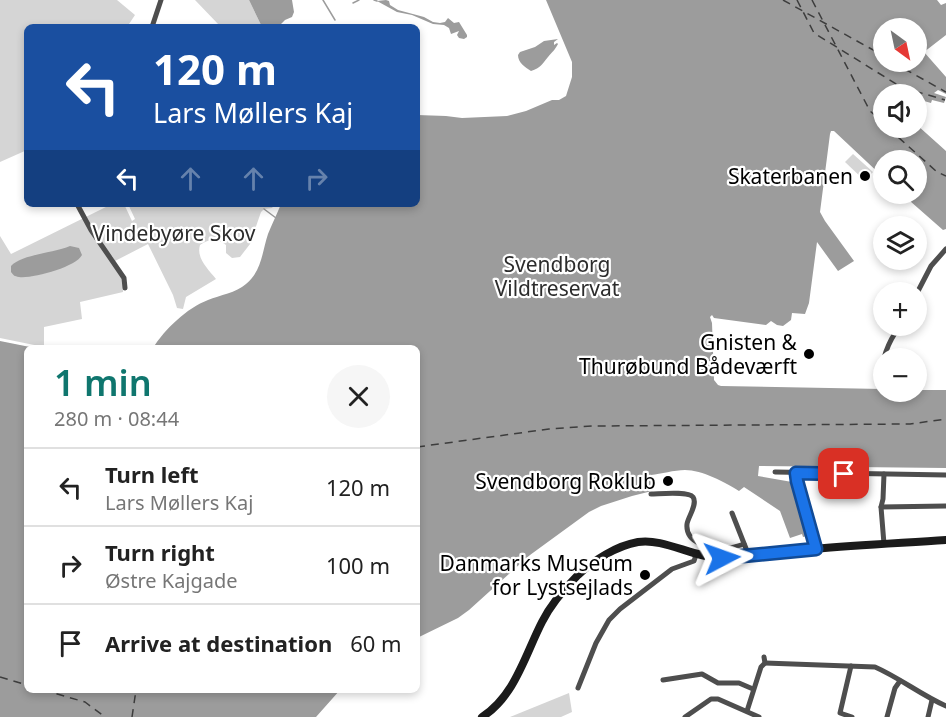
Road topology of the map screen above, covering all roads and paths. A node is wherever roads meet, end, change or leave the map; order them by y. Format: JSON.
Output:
{"nodes":[{"id":1,"x":161,"y":0,"type":"edge"},
{"id":2,"x":153,"y":24,"type":"edge"},
{"id":3,"x":79,"y":207,"type":"edge"},
{"id":4,"x":946,"y":249,"type":"edge"},
{"id":5,"x":923,"y":282,"type":"edge"},
{"id":6,"x":125,"y":288,"type":"dead end"},
{"id":7,"x":775,"y":472,"type":"dead end"},
{"id":8,"x":796,"y":473,"type":"junction"},
{"id":9,"x":884,"y":474,"type":"junction"},
{"id":10,"x":946,"y":475,"type":"edge"},
{"id":11,"x":651,"y":494,"type":"dead end"},
{"id":12,"x":946,"y":506,"type":"edge"},
{"id":13,"x":881,"y":507,"type":"junction"},
{"id":14,"x":732,"y":513,"type":"dead end"},
{"id":15,"x":946,"y":540,"type":"edge"},
{"id":16,"x":744,"y":544,"type":"junction"},
{"id":17,"x":884,"y":544,"type":"junction"},
{"id":18,"x":816,"y":549,"type":"junction"},
{"id":19,"x":696,"y":555,"type":"junction"},
{"id":20,"x":747,"y":556,"type":"junction"},
{"id":21,"x":851,"y":666,"type":"junction"},
{"id":22,"x":663,"y":680,"type":"dead end"},
{"id":23,"x":900,"y":681,"type":"junction"},
{"id":24,"x":578,"y":688,"type":"dead end"},
{"id":25,"x":753,"y":689,"type":"junction"},
{"id":26,"x":932,"y":700,"type":"junction"},
{"id":27,"x":946,"y":706,"type":"edge"},
{"id":28,"x":747,"y":711,"type":"junction"},
{"id":29,"x":482,"y":717,"type":"edge"},
{"id":30,"x":685,"y":717,"type":"edge"},
{"id":31,"x":759,"y":717,"type":"edge"},
{"id":32,"x":852,"y":717,"type":"edge"},
{"id":33,"x":887,"y":717,"type":"edge"},
{"id":34,"x":928,"y":717,"type":"edge"}],
"edges":[{"from":1,"to":2,"type":"street"},
{"from":3,"to":6,"type":"street"},
{"from":4,"to":5,"type":"street"},
{"from":7,"to":8,"type":"street"},
{"from":8,"to":9,"type":"street"},
{"from":8,"to":18,"type":"street"},
{"from":9,"to":10,"type":"street"},
{"from":9,"to":13,"type":"street"},
{"from":11,"to":16,"type":"street"},
{"from":12,"to":13,"type":"street"},
{"from":13,"to":17,"type":"street"},
{"from":14,"to":16,"type":"street"},
{"from":15,"to":17,"type":"street"},
{"from":16,"to":20,"type":"street"},
{"from":17,"to":18,"type":"street"},
{"from":18,"to":20,"type":"street"},
{"from":19,"to":20,"type":"street"},
{"from":19,"to":24,"type":"street"},
{"from":19,"to":29,"type":"street"},
{"from":21,"to":23,"type":"street"},
{"from":21,"to":25,"type":"street"},
{"from":21,"to":32,"type":"street"},
{"from":22,"to":25,"type":"street"},
{"from":23,"to":26,"type":"street"},
{"from":23,"to":33,"type":"street"},
{"from":25,"to":28,"type":"street"},
{"from":26,"to":27,"type":"street"},
{"from":26,"to":34,"type":"street"},
{"from":28,"to":30,"type":"street"},
{"from":28,"to":31,"type":"street"}]}
